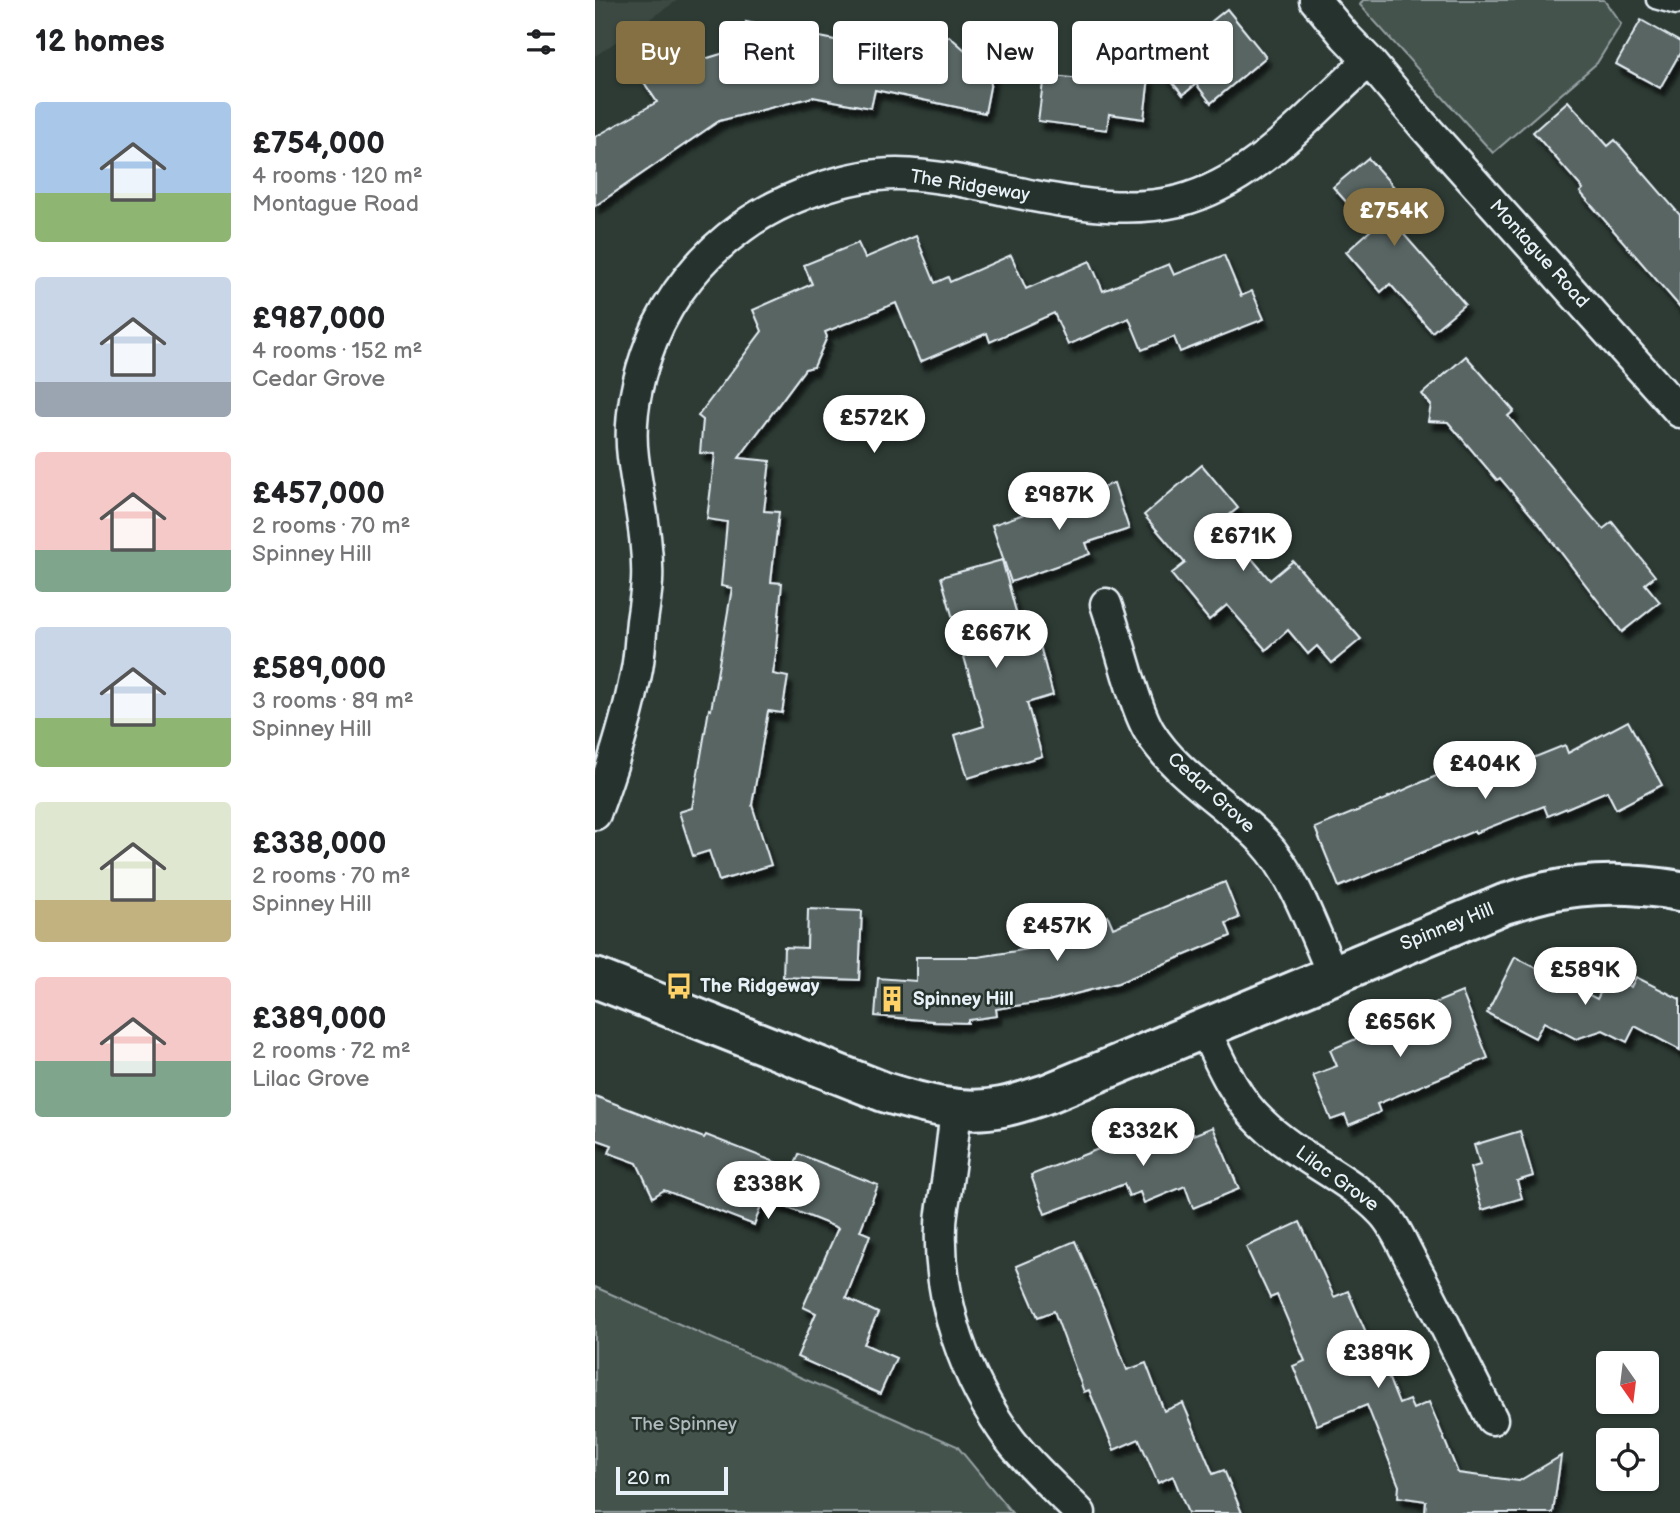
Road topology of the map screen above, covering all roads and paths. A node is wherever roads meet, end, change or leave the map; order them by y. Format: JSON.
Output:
{"nodes":[{"id":1,"x":1315,"y":0,"type":"edge"},
{"id":2,"x":1655,"y":0,"type":"edge"},
{"id":3,"x":1676,"y":6,"type":"dead end"},
{"id":4,"x":1369,"y":61,"type":"junction"},
{"id":5,"x":1680,"y":412,"type":"edge"},
{"id":6,"x":1106,"y":604,"type":"dead end"},
{"id":7,"x":595,"y":814,"type":"edge"},
{"id":8,"x":1680,"y":891,"type":"edge"},
{"id":9,"x":1333,"y":975,"type":"junction"},
{"id":10,"x":595,"y":978,"type":"edge"},
{"id":11,"x":1205,"y":1028,"type":"junction"},
{"id":12,"x":956,"y":1110,"type":"junction"},
{"id":13,"x":1492,"y":1419,"type":"dead end"},
{"id":14,"x":1080,"y":1513,"type":"edge"}],
"edges":[{"from":1,"to":4,"type":"street","name":"Montague Road"},
{"from":2,"to":3,"type":"lane"},
{"from":4,"to":5,"type":"street","name":"Montague Road"},
{"from":4,"to":7,"type":"street","name":"The Ridgeway"},
{"from":6,"to":9,"type":"street","name":"Cedar Grove"},
{"from":8,"to":9,"type":"street","name":"Spinney Hill"},
{"from":9,"to":11,"type":"street","name":"Spinney Hill"},
{"from":10,"to":12,"type":"street","name":"Spinney Hill"},
{"from":11,"to":12,"type":"street","name":"Spinney Hill"},
{"from":11,"to":13,"type":"street","name":"Lilac Grove"},
{"from":12,"to":14,"type":"street"}]}
